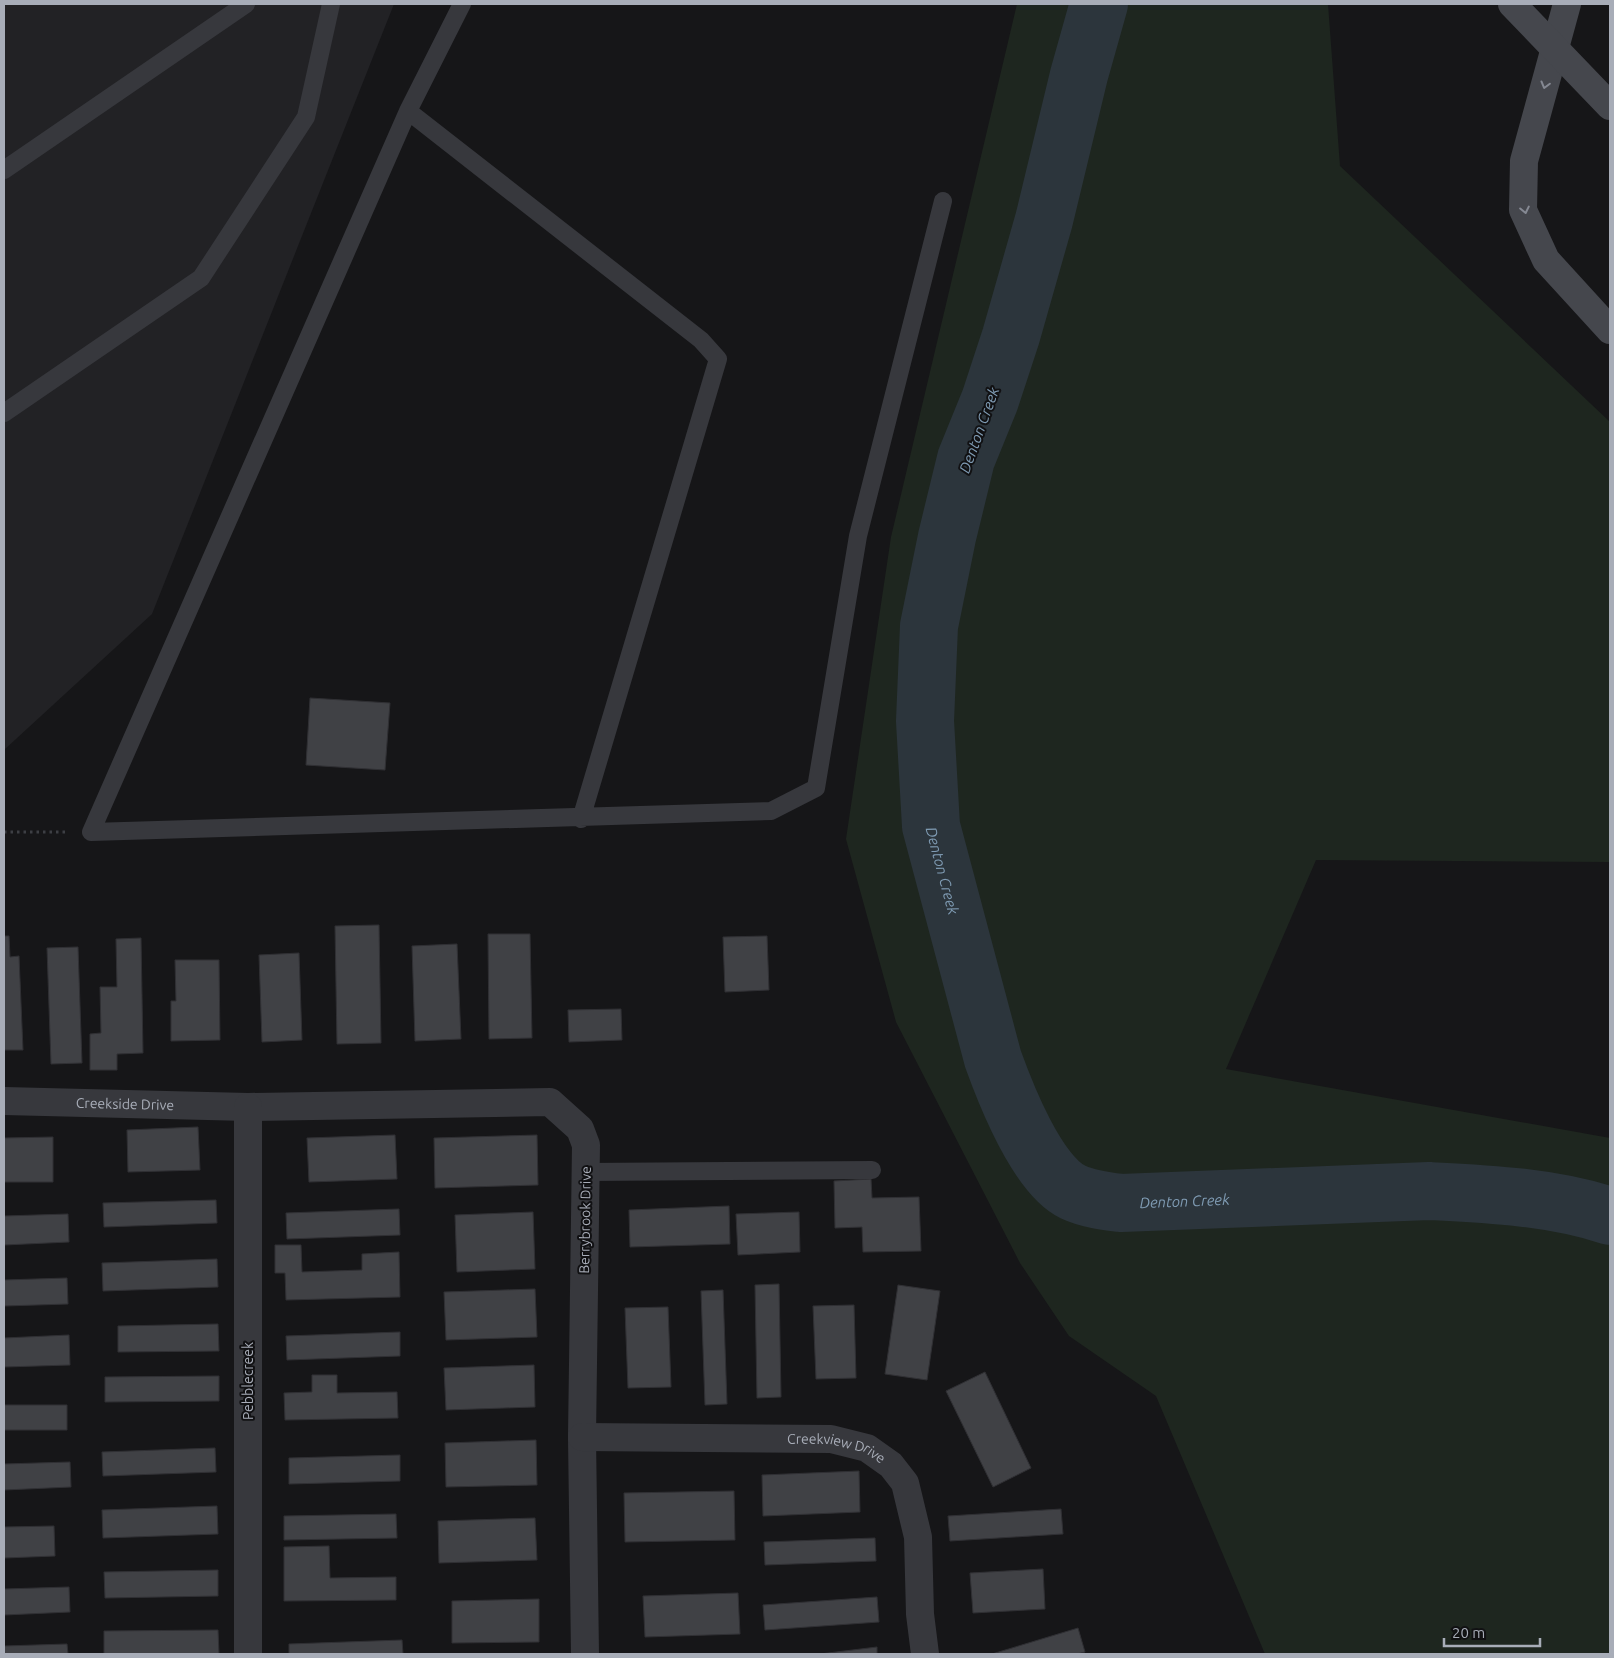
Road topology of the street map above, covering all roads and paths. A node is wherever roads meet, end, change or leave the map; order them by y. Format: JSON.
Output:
{"nodes":[{"id":1,"x":246,"y":4,"type":"edge"},
{"id":2,"x":331,"y":4,"type":"edge"},
{"id":3,"x":462,"y":4,"type":"edge"},
{"id":4,"x":1512,"y":4,"type":"edge"},
{"id":5,"x":1567,"y":4,"type":"edge"},
{"id":6,"x":1610,"y":106,"type":"edge"},
{"id":7,"x":408,"y":111,"type":"junction"},
{"id":8,"x":4,"y":170,"type":"edge"},
{"id":9,"x":942,"y":201,"type":"dead end"},
{"id":10,"x":1610,"y":330,"type":"edge"},
{"id":11,"x":4,"y":412,"type":"edge"},
{"id":12,"x":581,"y":818,"type":"junction"},
{"id":13,"x":4,"y":832,"type":"edge"},
{"id":14,"x":91,"y":832,"type":"junction"},
{"id":15,"x":4,"y":1101,"type":"edge"},
{"id":16,"x":248,"y":1108,"type":"junction"},
{"id":17,"x":872,"y":1170,"type":"dead end"},
{"id":18,"x":585,"y":1172,"type":"junction"},
{"id":19,"x":582,"y":1437,"type":"junction"},
{"id":20,"x":248,"y":1654,"type":"edge"},
{"id":21,"x":585,"y":1654,"type":"edge"},
{"id":22,"x":925,"y":1654,"type":"edge"}],
"edges":[{"from":1,"to":8,"type":"lane"},
{"from":2,"to":11,"type":"lane"},
{"from":3,"to":7,"type":"lane"},
{"from":4,"to":6,"type":"main road","bridge":true},
{"from":5,"to":10,"type":"main road","one_way":true},
{"from":7,"to":12,"type":"lane"},
{"from":7,"to":14,"type":"lane"},
{"from":9,"to":12,"type":"lane"},
{"from":12,"to":14,"type":"lane"},
{"from":13,"to":14,"type":"path"},
{"from":15,"to":16,"type":"street","name":"Creekside Drive"},
{"from":16,"to":18,"type":"street","name":"Berrybrook Drive"},
{"from":16,"to":20,"type":"street","name":"Pebblecreek"},
{"from":17,"to":18,"type":"lane"},
{"from":18,"to":19,"type":"street","name":"Berrybrook Drive"},
{"from":19,"to":21,"type":"street","name":"Berrybrook Drive"},
{"from":19,"to":22,"type":"street","name":"Creekview Drive"}]}
